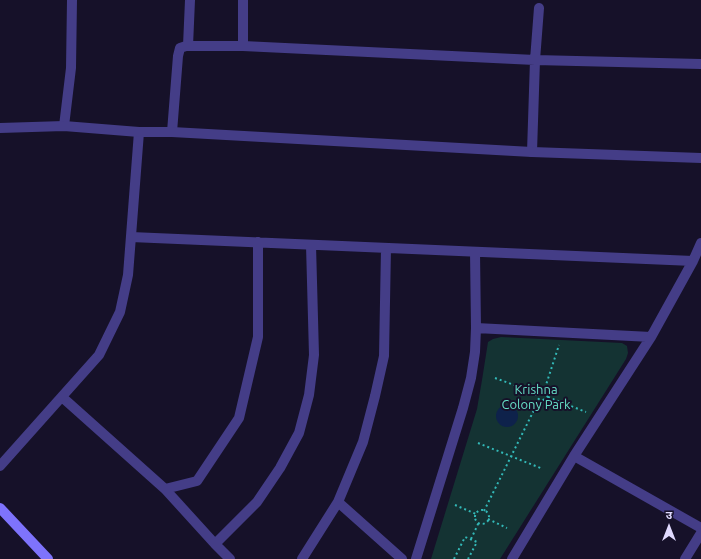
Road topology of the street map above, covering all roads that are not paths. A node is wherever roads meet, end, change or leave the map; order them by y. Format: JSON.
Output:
{"nodes":[{"id":1,"x":72,"y":0,"type":"edge"},
{"id":2,"x":190,"y":0,"type":"edge"},
{"id":3,"x":243,"y":0,"type":"edge"},
{"id":4,"x":539,"y":8,"type":"dead end"},
{"id":5,"x":188,"y":46,"type":"junction"},
{"id":6,"x":243,"y":46,"type":"junction"},
{"id":7,"x":534,"y":60,"type":"junction"},
{"id":8,"x":701,"y":64,"type":"edge"},
{"id":9,"x":64,"y":126,"type":"junction"},
{"id":10,"x":0,"y":128,"type":"edge"},
{"id":11,"x":139,"y":132,"type":"junction"},
{"id":12,"x":172,"y":132,"type":"junction"},
{"id":13,"x":532,"y":152,"type":"junction"},
{"id":14,"x":701,"y":158,"type":"edge"},
{"id":15,"x":131,"y":237,"type":"junction"},
{"id":16,"x":258,"y":242,"type":"junction"},
{"id":17,"x":701,"y":243,"type":"edge"},
{"id":18,"x":311,"y":245,"type":"junction"},
{"id":19,"x":386,"y":248,"type":"junction"},
{"id":20,"x":475,"y":252,"type":"junction"},
{"id":21,"x":693,"y":261,"type":"junction"},
{"id":22,"x":476,"y":328,"type":"junction"},
{"id":23,"x":652,"y":336,"type":"junction"},
{"id":24,"x":62,"y":397,"type":"junction"},
{"id":25,"x":574,"y":456,"type":"junction"},
{"id":26,"x":0,"y":466,"type":"edge"},
{"id":27,"x":165,"y":489,"type":"junction"},
{"id":28,"x":338,"y":502,"type":"junction"},
{"id":29,"x":0,"y":508,"type":"edge"},
{"id":30,"x":701,"y":528,"type":"edge"},
{"id":31,"x":701,"y":532,"type":"edge"},
{"id":32,"x":214,"y":544,"type":"junction"},
{"id":33,"x":48,"y":559,"type":"edge"},
{"id":34,"x":230,"y":559,"type":"edge"},
{"id":35,"x":302,"y":559,"type":"edge"},
{"id":36,"x":402,"y":559,"type":"edge"},
{"id":37,"x":416,"y":559,"type":"edge"},
{"id":38,"x":512,"y":559,"type":"edge"},
{"id":39,"x":685,"y":559,"type":"edge"}],
"edges":[{"from":1,"to":9,"type":"street"},
{"from":2,"to":5,"type":"street"},
{"from":3,"to":6,"type":"street"},
{"from":4,"to":7,"type":"street"},
{"from":5,"to":6,"type":"street"},
{"from":5,"to":12,"type":"street"},
{"from":6,"to":7,"type":"street"},
{"from":7,"to":8,"type":"street"},
{"from":7,"to":13,"type":"street"},
{"from":9,"to":10,"type":"street"},
{"from":9,"to":11,"type":"street"},
{"from":11,"to":12,"type":"street"},
{"from":11,"to":15,"type":"street"},
{"from":12,"to":13,"type":"street"},
{"from":13,"to":14,"type":"street"},
{"from":15,"to":16,"type":"street"},
{"from":15,"to":24,"type":"street"},
{"from":16,"to":18,"type":"street"},
{"from":16,"to":27,"type":"street"},
{"from":17,"to":21,"type":"street"},
{"from":18,"to":19,"type":"street"},
{"from":18,"to":32,"type":"street"},
{"from":19,"to":20,"type":"street"},
{"from":19,"to":28,"type":"street"},
{"from":20,"to":21,"type":"street"},
{"from":20,"to":22,"type":"street"},
{"from":21,"to":23,"type":"street"},
{"from":22,"to":23,"type":"street"},
{"from":22,"to":37,"type":"street"},
{"from":23,"to":25,"type":"street"},
{"from":24,"to":26,"type":"street"},
{"from":24,"to":27,"type":"street"},
{"from":25,"to":30,"type":"street"},
{"from":25,"to":38,"type":"street"},
{"from":27,"to":32,"type":"street"},
{"from":28,"to":35,"type":"street"},
{"from":28,"to":36,"type":"street"},
{"from":29,"to":33,"type":"main road"},
{"from":31,"to":39,"type":"street"},
{"from":32,"to":34,"type":"street"}]}
